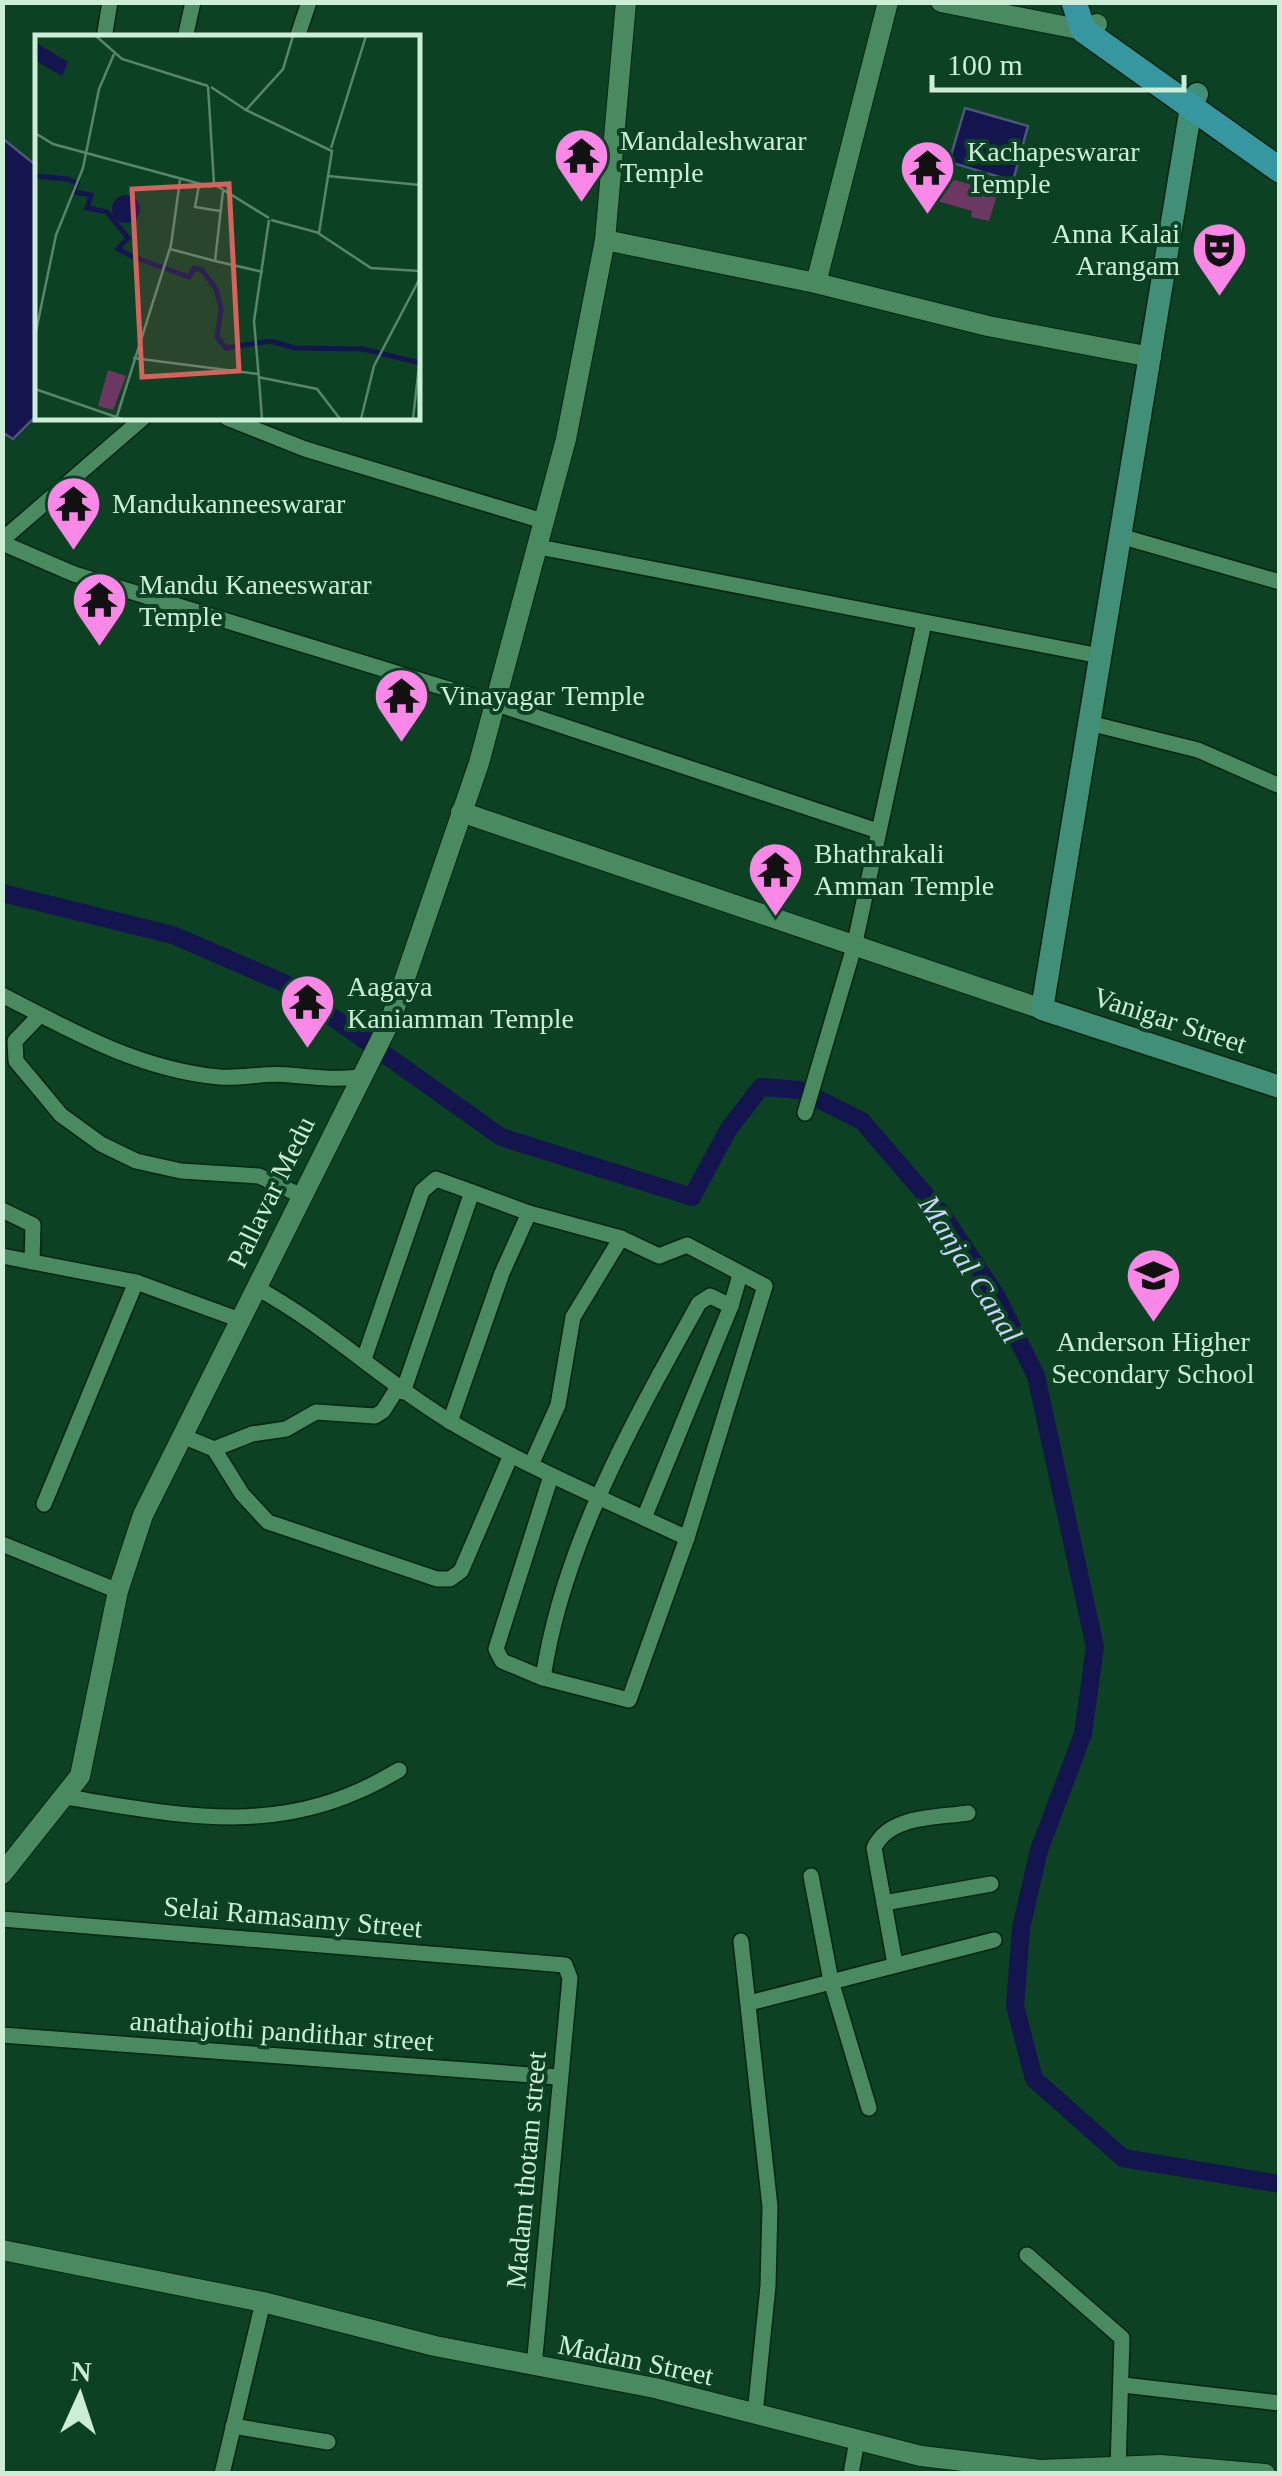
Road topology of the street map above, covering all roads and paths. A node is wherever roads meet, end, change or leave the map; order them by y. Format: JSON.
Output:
{"nodes":[{"id":1,"x":110,"y":2,"type":"edge"},
{"id":2,"x":193,"y":2,"type":"edge"},
{"id":3,"x":309,"y":2,"type":"edge"},
{"id":4,"x":626,"y":2,"type":"edge"},
{"id":5,"x":888,"y":2,"type":"edge"},
{"id":6,"x":942,"y":2,"type":"edge"},
{"id":7,"x":1070,"y":2,"type":"edge"},
{"id":8,"x":1089,"y":19,"type":"edge"},
{"id":9,"x":1027,"y":22,"type":"junction"},
{"id":10,"x":104,"y":35,"type":"edge"},
{"id":11,"x":186,"y":35,"type":"edge"},
{"id":12,"x":298,"y":35,"type":"edge"},
{"id":13,"x":1194,"y":101,"type":"junction"},
{"id":14,"x":1280,"y":151,"type":"edge"},
{"id":15,"x":1280,"y":170,"type":"edge"},
{"id":16,"x":605,"y":240,"type":"junction"},
{"id":17,"x":816,"y":283,"type":"junction"},
{"id":18,"x":1150,"y":358,"type":"junction"},
{"id":19,"x":142,"y":420,"type":"edge"},
{"id":20,"x":232,"y":420,"type":"edge"},
{"id":21,"x":544,"y":521,"type":"junction"},
{"id":22,"x":1120,"y":536,"type":"junction"},
{"id":23,"x":2,"y":542,"type":"edge"},
{"id":24,"x":539,"y":547,"type":"junction"},
{"id":25,"x":1280,"y":582,"type":"edge"},
{"id":26,"x":924,"y":623,"type":"junction"},
{"id":27,"x":1100,"y":656,"type":"junction"},
{"id":28,"x":494,"y":703,"type":"junction"},
{"id":29,"x":1089,"y":722,"type":"junction"},
{"id":30,"x":1280,"y":786,"type":"edge"},
{"id":31,"x":462,"y":812,"type":"junction"},
{"id":32,"x":878,"y":831,"type":"junction"},
{"id":33,"x":854,"y":947,"type":"junction"},
{"id":34,"x":2,"y":994,"type":"edge"},
{"id":35,"x":1042,"y":1009,"type":"junction"},
{"id":36,"x":40,"y":1015,"type":"junction"},
{"id":37,"x":359,"y":1077,"type":"junction"},
{"id":38,"x":1280,"y":1087,"type":"edge"},
{"id":39,"x":806,"y":1113,"type":"dead end"},
{"id":40,"x":472,"y":1192,"type":"junction"},
{"id":41,"x":300,"y":1195,"type":"junction"},
{"id":42,"x":2,"y":1210,"type":"edge"},
{"id":43,"x":529,"y":1214,"type":"junction"},
{"id":44,"x":621,"y":1238,"type":"junction"},
{"id":45,"x":2,"y":1256,"type":"edge"},
{"id":46,"x":32,"y":1262,"type":"junction"},
{"id":47,"x":740,"y":1275,"type":"junction"},
{"id":48,"x":136,"y":1282,"type":"junction"},
{"id":49,"x":255,"y":1287,"type":"junction"},
{"id":50,"x":731,"y":1306,"type":"junction"},
{"id":51,"x":240,"y":1320,"type":"junction"},
{"id":52,"x":364,"y":1359,"type":"junction"},
{"id":53,"x":401,"y":1390,"type":"junction"},
{"id":54,"x":450,"y":1422,"type":"junction"},
{"id":55,"x":185,"y":1437,"type":"junction"},
{"id":56,"x":214,"y":1450,"type":"junction"},
{"id":57,"x":511,"y":1455,"type":"junction"},
{"id":58,"x":532,"y":1465,"type":"junction"},
{"id":59,"x":551,"y":1476,"type":"junction"},
{"id":60,"x":597,"y":1498,"type":"junction"},
{"id":61,"x":44,"y":1504,"type":"dead end"},
{"id":62,"x":644,"y":1518,"type":"junction"},
{"id":63,"x":687,"y":1538,"type":"junction"},
{"id":64,"x":2,"y":1544,"type":"edge"},
{"id":65,"x":118,"y":1592,"type":"junction"},
{"id":66,"x":542,"y":1678,"type":"junction"},
{"id":67,"x":399,"y":1770,"type":"dead end"},
{"id":68,"x":66,"y":1798,"type":"junction"},
{"id":69,"x":968,"y":1813,"type":"dead end"},
{"id":70,"x":2,"y":1874,"type":"edge"},
{"id":71,"x":811,"y":1876,"type":"dead end"},
{"id":72,"x":992,"y":1884,"type":"dead end"},
{"id":73,"x":884,"y":1903,"type":"junction"},
{"id":74,"x":2,"y":1919,"type":"edge"},
{"id":75,"x":994,"y":1940,"type":"dead end"},
{"id":76,"x":742,"y":1941,"type":"dead end"},
{"id":77,"x":896,"y":1964,"type":"junction"},
{"id":78,"x":570,"y":1978,"type":"joint"},
{"id":79,"x":830,"y":1981,"type":"junction"},
{"id":80,"x":750,"y":2003,"type":"junction"},
{"id":81,"x":2,"y":2035,"type":"edge"},
{"id":82,"x":558,"y":2077,"type":"junction"},
{"id":83,"x":869,"y":2108,"type":"dead end"},
{"id":84,"x":2,"y":2250,"type":"edge"},
{"id":85,"x":1027,"y":2255,"type":"dead end"},
{"id":86,"x":262,"y":2302,"type":"junction"},
{"id":87,"x":534,"y":2367,"type":"junction"},
{"id":88,"x":1123,"y":2385,"type":"junction"},
{"id":89,"x":1280,"y":2403,"type":"edge"},
{"id":90,"x":755,"y":2414,"type":"junction"},
{"id":91,"x":233,"y":2426,"type":"junction"},
{"id":92,"x":857,"y":2440,"type":"junction"},
{"id":93,"x":328,"y":2442,"type":"dead end"},
{"id":94,"x":1118,"y":2468,"type":"junction"},
{"id":95,"x":222,"y":2474,"type":"edge"},
{"id":96,"x":851,"y":2474,"type":"edge"},
{"id":97,"x":1264,"y":2474,"type":"edge"}],
"edges":[{"from":1,"to":10,"type":"street"},
{"from":2,"to":11,"type":"street"},
{"from":3,"to":12,"type":"street"},
{"from":4,"to":16,"type":"street","name":"Pallavar Medu"},
{"from":5,"to":17,"type":"street"},
{"from":6,"to":9,"type":"street"},
{"from":7,"to":8,"type":"highway"},
{"from":7,"to":9,"type":"street"},
{"from":8,"to":9,"type":"street"},
{"from":8,"to":13,"type":"highway"},
{"from":13,"to":14,"type":"highway"},
{"from":13,"to":15,"type":"highway"},
{"from":13,"to":18,"type":"main road"},
{"from":16,"to":17,"type":"street"},
{"from":16,"to":21,"type":"street","name":"Pallavar Medu"},
{"from":17,"to":18,"type":"street"},
{"from":18,"to":22,"type":"main road"},
{"from":19,"to":23,"type":"street"},
{"from":20,"to":21,"type":"street"},
{"from":21,"to":24,"type":"street","name":"Pallavar Medu"},
{"from":22,"to":25,"type":"street"},
{"from":22,"to":27,"type":"main road"},
{"from":23,"to":28,"type":"street"},
{"from":24,"to":26,"type":"street"},
{"from":24,"to":28,"type":"street","name":"Pallavar Medu"},
{"from":26,"to":27,"type":"street"},
{"from":26,"to":32,"type":"street"},
{"from":27,"to":29,"type":"main road"},
{"from":28,"to":31,"type":"street","name":"Pallavar Medu"},
{"from":28,"to":32,"type":"street"},
{"from":29,"to":30,"type":"street"},
{"from":29,"to":35,"type":"main road"},
{"from":31,"to":33,"type":"street"},
{"from":31,"to":37,"type":"street","name":"Pallavar Medu"},
{"from":32,"to":33,"type":"street"},
{"from":33,"to":35,"type":"street"},
{"from":33,"to":39,"type":"street"},
{"from":34,"to":36,"type":"street"},
{"from":35,"to":38,"type":"main road","name":"Vanigar Street"},
{"from":36,"to":37,"type":"street"},
{"from":36,"to":41,"type":"street"},
{"from":37,"to":41,"type":"street","name":"Pallavar Medu"},
{"from":40,"to":43,"type":"street"},
{"from":40,"to":52,"type":"street"},
{"from":40,"to":53,"type":"street"},
{"from":41,"to":49,"type":"street","name":"Pallavar Medu"},
{"from":42,"to":46,"type":"street"},
{"from":43,"to":44,"type":"street"},
{"from":43,"to":54,"type":"street"},
{"from":44,"to":47,"type":"street"},
{"from":44,"to":58,"type":"street"},
{"from":45,"to":46,"type":"street"},
{"from":46,"to":48,"type":"street"},
{"from":47,"to":50,"type":"street"},
{"from":47,"to":63,"type":"street"},
{"from":48,"to":51,"type":"street"},
{"from":48,"to":61,"type":"street"},
{"from":49,"to":51,"type":"street","name":"Pallavar Medu"},
{"from":49,"to":52,"type":"street"},
{"from":50,"to":60,"type":"street"},
{"from":50,"to":62,"type":"street"},
{"from":51,"to":55,"type":"street","name":"Pallavar Medu"},
{"from":52,"to":53,"type":"street"},
{"from":53,"to":54,"type":"street"},
{"from":53,"to":56,"type":"street"},
{"from":54,"to":57,"type":"street"},
{"from":55,"to":56,"type":"street"},
{"from":55,"to":65,"type":"street","name":"Pallavar Medu"},
{"from":56,"to":57,"type":"street"},
{"from":57,"to":58,"type":"street"},
{"from":58,"to":59,"type":"street"},
{"from":59,"to":60,"type":"street"},
{"from":59,"to":66,"type":"street"},
{"from":60,"to":62,"type":"street"},
{"from":60,"to":66,"type":"street"},
{"from":62,"to":63,"type":"street"},
{"from":63,"to":66,"type":"street"},
{"from":64,"to":65,"type":"street"},
{"from":65,"to":68,"type":"street","name":"Pallavar Medu"},
{"from":67,"to":68,"type":"street"},
{"from":68,"to":70,"type":"street","name":"Pallavar Medu"},
{"from":69,"to":73,"type":"street"},
{"from":71,"to":79,"type":"street"},
{"from":72,"to":73,"type":"street"},
{"from":73,"to":77,"type":"street"},
{"from":74,"to":78,"type":"street","name":"Selai Ramasamy Street"},
{"from":75,"to":77,"type":"street"},
{"from":76,"to":80,"type":"street"},
{"from":77,"to":79,"type":"street"},
{"from":78,"to":82,"type":"street","name":"Madam thotam street"},
{"from":79,"to":80,"type":"street"},
{"from":79,"to":83,"type":"street"},
{"from":80,"to":90,"type":"street"},
{"from":81,"to":82,"type":"street","name":"anathajothi pandithar street"},
{"from":82,"to":87,"type":"street","name":"Madam thotam street"},
{"from":84,"to":86,"type":"street","name":"Madam Street"},
{"from":85,"to":88,"type":"street"},
{"from":86,"to":87,"type":"street","name":"Madam Street"},
{"from":86,"to":91,"type":"street"},
{"from":87,"to":90,"type":"street","name":"Madam Street"},
{"from":88,"to":89,"type":"street"},
{"from":88,"to":94,"type":"street"},
{"from":90,"to":92,"type":"street","name":"Madam Street"},
{"from":91,"to":93,"type":"street"},
{"from":91,"to":95,"type":"street"},
{"from":92,"to":94,"type":"street","name":"Madam Street"},
{"from":92,"to":96,"type":"street"},
{"from":94,"to":97,"type":"street","name":"Madam Street"}]}
